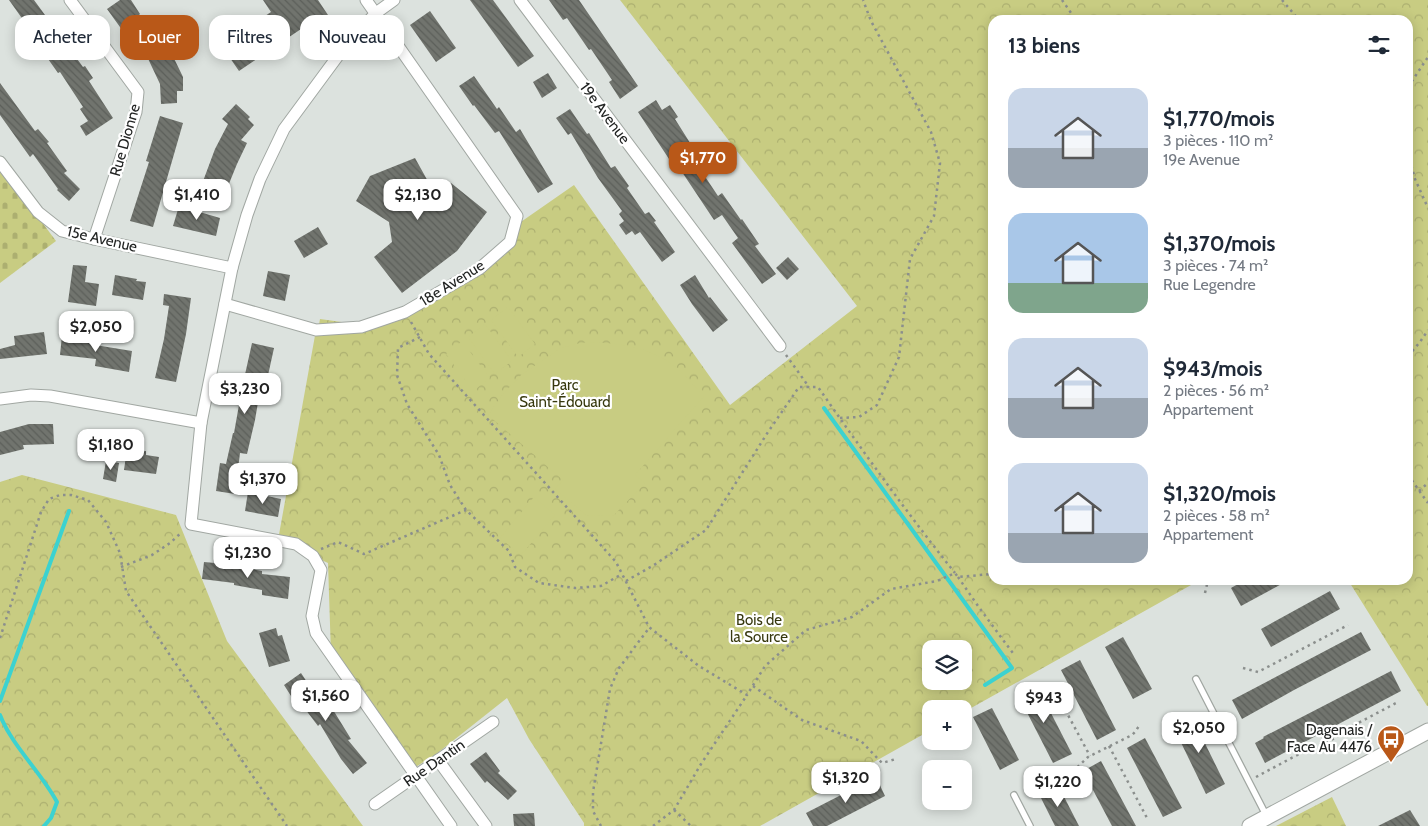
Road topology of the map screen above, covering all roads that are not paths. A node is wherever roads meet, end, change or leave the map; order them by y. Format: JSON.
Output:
{"nodes":[{"id":1,"x":70,"y":0,"type":"edge"},
{"id":2,"x":366,"y":0,"type":"edge"},
{"id":3,"x":394,"y":0,"type":"edge"},
{"id":4,"x":520,"y":0,"type":"edge"},
{"id":5,"x":376,"y":13,"type":"junction"},
{"id":6,"x":0,"y":162,"type":"edge"},
{"id":7,"x":94,"y":239,"type":"junction"},
{"id":8,"x":232,"y":268,"type":"junction"},
{"id":9,"x":225,"y":304,"type":"junction"},
{"id":10,"x":780,"y":346,"type":"road end"},
{"id":11,"x":0,"y":399,"type":"edge"},
{"id":12,"x":201,"y":422,"type":"junction"},
{"id":13,"x":1196,"y":679,"type":"dead end"},
{"id":14,"x":493,"y":722,"type":"dead end"},
{"id":15,"x":1428,"y":731,"type":"edge"},
{"id":16,"x":438,"y":760,"type":"junction"},
{"id":17,"x":416,"y":776,"type":"junction"},
{"id":18,"x":1014,"y":795,"type":"dead end"},
{"id":19,"x":375,"y":804,"type":"dead end"},
{"id":20,"x":1267,"y":817,"type":"junction"},
{"id":21,"x":451,"y":826,"type":"edge"},
{"id":22,"x":486,"y":826,"type":"edge"},
{"id":23,"x":1030,"y":826,"type":"edge"},
{"id":24,"x":1250,"y":826,"type":"edge"}],
"edges":[{"from":1,"to":7,"type":"street","name":"Rue Dionne"},
{"from":2,"to":5,"type":"street","name":"18e Avenue"},
{"from":3,"to":5,"type":"street"},
{"from":4,"to":10,"type":"street","name":"19e Avenue"},
{"from":5,"to":8,"type":"street"},
{"from":5,"to":9,"type":"street","name":"18e Avenue"},
{"from":6,"to":7,"type":"street","name":"15e Avenue"},
{"from":7,"to":8,"type":"street","name":"15e Avenue"},
{"from":8,"to":9,"type":"street"},
{"from":9,"to":12,"type":"street"},
{"from":11,"to":12,"type":"street"},
{"from":12,"to":17,"type":"street"},
{"from":13,"to":20,"type":"lane"},
{"from":14,"to":16,"type":"street","name":"Rue Dantin"},
{"from":15,"to":20,"type":"main road"},
{"from":16,"to":17,"type":"street","name":"Rue Dantin"},
{"from":16,"to":22,"type":"street"},
{"from":17,"to":19,"type":"street","name":"Rue Dantin"},
{"from":17,"to":21,"type":"street"},
{"from":18,"to":23,"type":"lane"},
{"from":20,"to":24,"type":"main road"}]}
